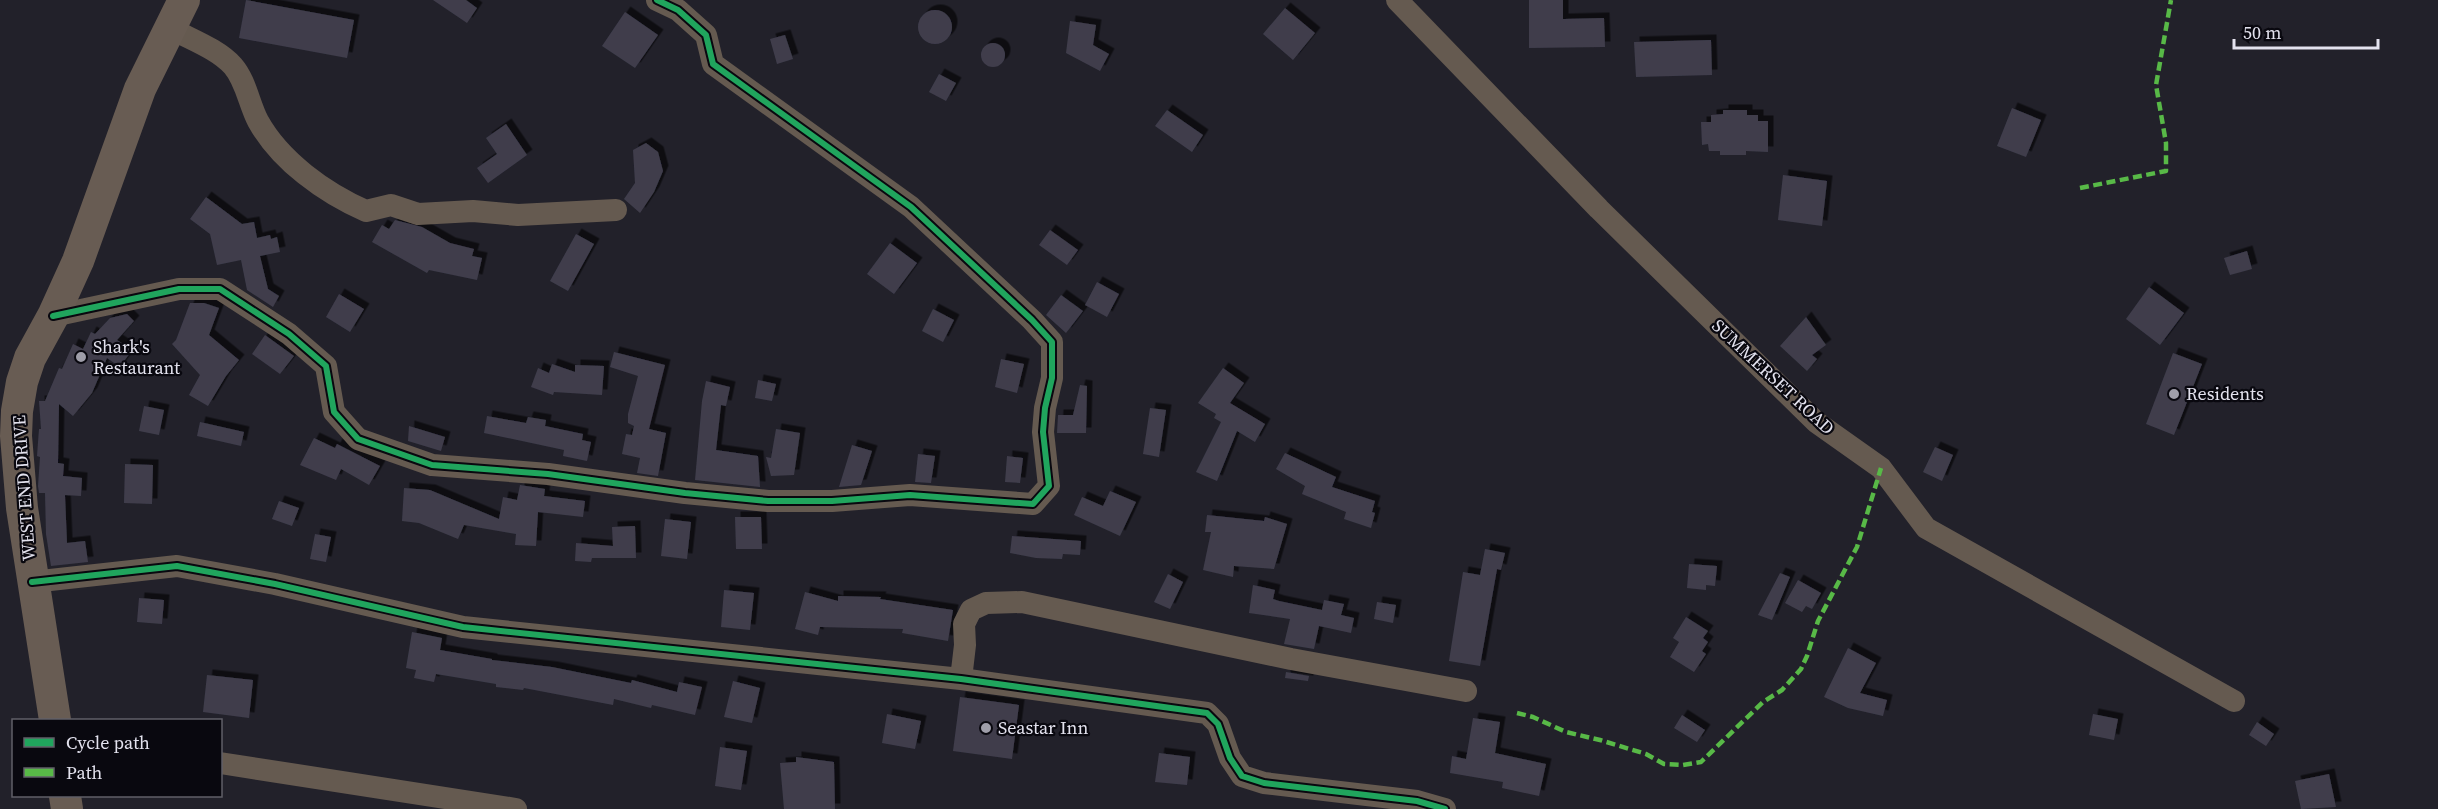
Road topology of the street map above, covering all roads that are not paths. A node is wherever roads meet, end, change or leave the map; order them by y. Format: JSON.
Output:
{"nodes":[{"id":1,"x":184,"y":0,"type":"edge"},
{"id":2,"x":657,"y":0,"type":"edge"},
{"id":3,"x":1397,"y":0,"type":"edge"},
{"id":4,"x":170,"y":28,"type":"junction"},
{"id":5,"x":616,"y":210,"type":"dead end"},
{"id":6,"x":53,"y":316,"type":"junction"},
{"id":7,"x":32,"y":582,"type":"junction"},
{"id":8,"x":961,"y":679,"type":"junction"},
{"id":9,"x":1466,"y":691,"type":"dead end"},
{"id":10,"x":2234,"y":701,"type":"dead end"},
{"id":11,"x":55,"y":719,"type":"edge"},
{"id":12,"x":222,"y":763,"type":"edge"},
{"id":13,"x":516,"y":809,"type":"edge"},
{"id":14,"x":1445,"y":809,"type":"edge"}],
"edges":[{"from":1,"to":4,"type":"main road","name":"WEST END DRIVE"},
{"from":2,"to":6,"type":"street"},
{"from":3,"to":10,"type":"street","name":"SUMMERSET ROAD"},
{"from":4,"to":5,"type":"street"},
{"from":4,"to":6,"type":"main road","name":"WEST END DRIVE"},
{"from":6,"to":7,"type":"main road","name":"WEST END DRIVE"},
{"from":7,"to":8,"type":"street"},
{"from":7,"to":11,"type":"main road","name":"WEST END DRIVE"},
{"from":8,"to":9,"type":"street"},
{"from":8,"to":14,"type":"street"},
{"from":12,"to":13,"type":"street"}]}
